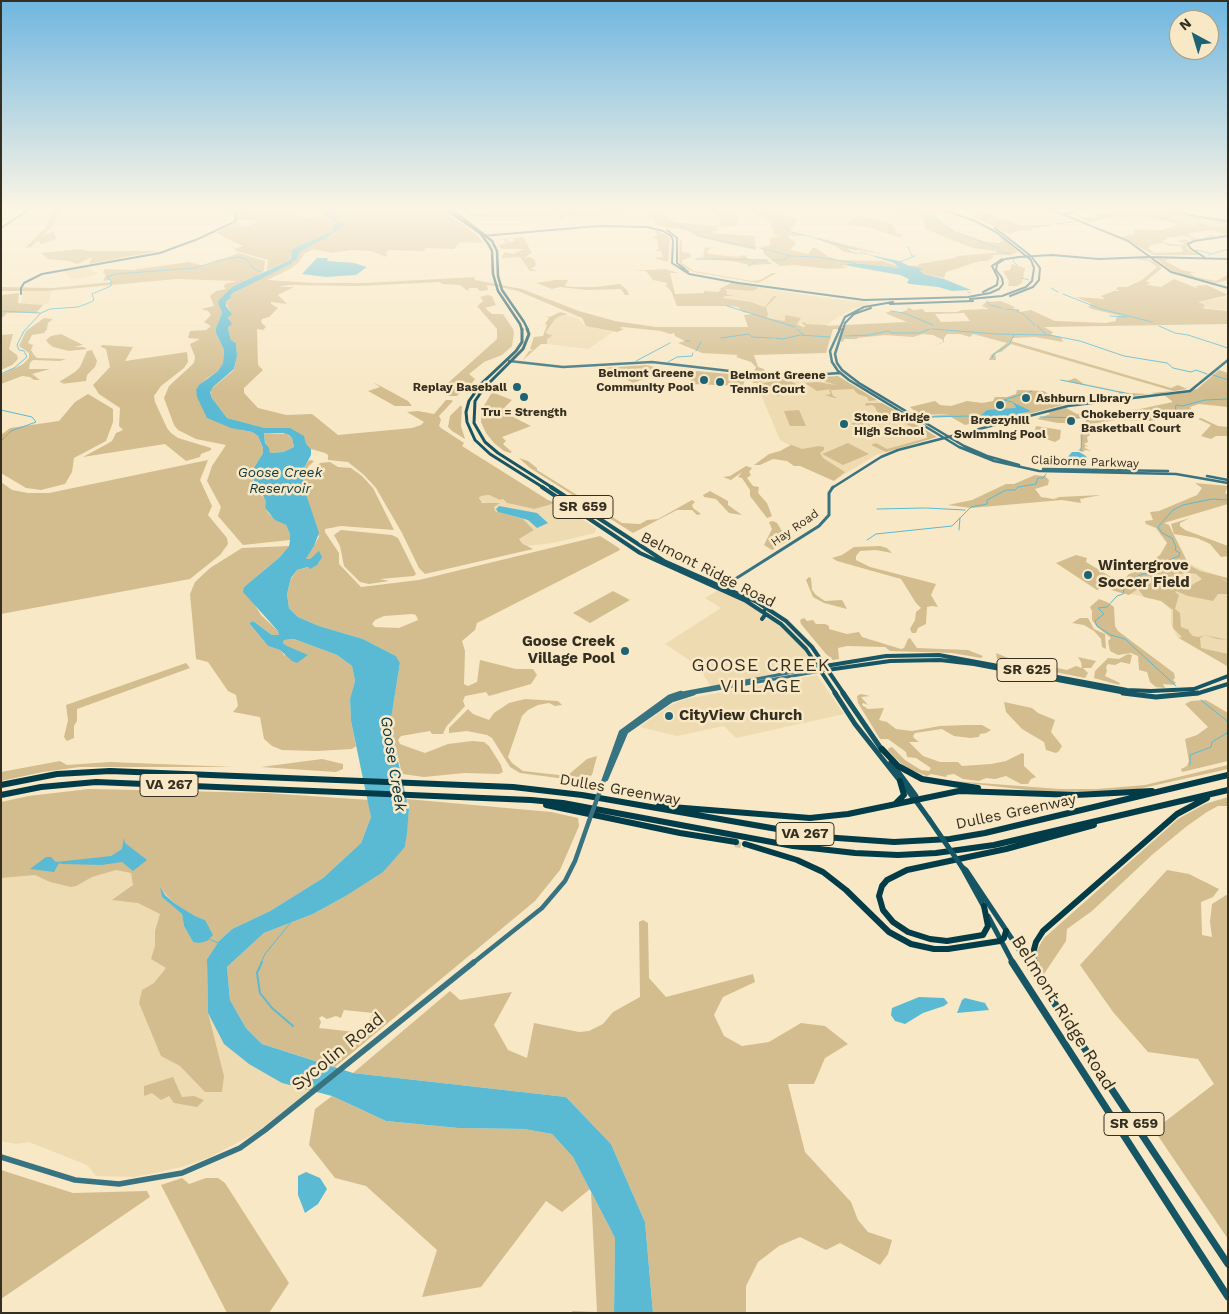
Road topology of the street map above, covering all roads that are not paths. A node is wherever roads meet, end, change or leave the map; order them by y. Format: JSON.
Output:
{"nodes":[{"id":1,"x":63,"y":270,"type":"edge"},
{"id":2,"x":493,"y":270,"type":"edge"},
{"id":3,"x":499,"y":270,"type":"edge"},
{"id":4,"x":682,"y":270,"type":"edge"},
{"id":5,"x":686,"y":270,"type":"edge"},
{"id":6,"x":993,"y":270,"type":"edge"},
{"id":7,"x":997,"y":270,"type":"edge"},
{"id":8,"x":1034,"y":270,"type":"edge"},
{"id":9,"x":1040,"y":270,"type":"edge"},
{"id":10,"x":1169,"y":270,"type":"edge"},
{"id":11,"x":1228,"y":288,"type":"edge"},
{"id":12,"x":21,"y":294,"type":"dead end"},
{"id":13,"x":1228,"y":360,"type":"edge"},
{"id":14,"x":508,"y":362,"type":"junction"},
{"id":15,"x":840,"y":373,"type":"junction"},
{"id":16,"x":845,"y":373,"type":"junction"},
{"id":17,"x":947,"y":438,"type":"junction"},
{"id":18,"x":1228,"y":482,"type":"edge"},
{"id":19,"x":564,"y":501,"type":"junction"},
{"id":20,"x":575,"y":502,"type":"junction"},
{"id":21,"x":722,"y":588,"type":"junction"},
{"id":22,"x":763,"y":610,"type":"junction"},
{"id":23,"x":762,"y":619,"type":"dead end"},
{"id":24,"x":826,"y":668,"type":"junction"},
{"id":25,"x":819,"y":670,"type":"junction"},
{"id":26,"x":1228,"y":676,"type":"edge"},
{"id":27,"x":1228,"y":684,"type":"edge"},
{"id":28,"x":882,"y":750,"type":"junction"},
{"id":29,"x":1228,"y":775,"type":"edge"},
{"id":30,"x":900,"y":781,"type":"junction"},
{"id":31,"x":1,"y":785,"type":"edge"},
{"id":32,"x":1167,"y":790,"type":"junction"},
{"id":33,"x":1228,"y":791,"type":"edge"},
{"id":34,"x":1028,"y":793,"type":"junction"},
{"id":35,"x":1,"y":796,"type":"edge"},
{"id":36,"x":511,"y":799,"type":"junction"},
{"id":37,"x":916,"y":800,"type":"junction"},
{"id":38,"x":627,"y":803,"type":"junction"},
{"id":39,"x":893,"y":804,"type":"junction"},
{"id":40,"x":749,"y":813,"type":"junction"},
{"id":41,"x":756,"y":815,"type":"dead end"},
{"id":42,"x":765,"y":816,"type":"dead end"},
{"id":43,"x":781,"y":816,"type":"junction"},
{"id":44,"x":1117,"y":817,"type":"junction"},
{"id":45,"x":735,"y":843,"type":"tunnel mouth"},
{"id":46,"x":745,"y":845,"type":"tunnel mouth"},
{"id":47,"x":962,"y":867,"type":"junction"},
{"id":48,"x":984,"y":906,"type":"junction"},
{"id":49,"x":1006,"y":931,"type":"junction"},
{"id":50,"x":1000,"y":941,"type":"junction"},
{"id":51,"x":1042,"y":984,"type":"junction"},
{"id":52,"x":1,"y":1156,"type":"edge"},
{"id":53,"x":1228,"y":1264,"type":"edge"},
{"id":54,"x":1228,"y":1297,"type":"edge"}],
"edges":[{"from":1,"to":12,"type":"main road"},
{"from":2,"to":14,"type":"main road","name":"Belmont Ridge Road","number":"SR 659"},
{"from":3,"to":14,"type":"main road","name":"Belmont Ridge Road","number":"SR 659"},
{"from":4,"to":7,"type":"main road"},
{"from":5,"to":6,"type":"main road"},
{"from":8,"to":15,"type":"main road"},
{"from":9,"to":16,"type":"main road"},
{"from":10,"to":11,"type":"main road"},
{"from":13,"to":17,"type":"main road","name":"Hay Road"},
{"from":14,"to":15,"type":"main road"},
{"from":14,"to":19,"type":"main road","name":"Belmont Ridge Road","number":"SR 659"},
{"from":14,"to":20,"type":"main road","name":"Belmont Ridge Road","number":"SR 659"},
{"from":15,"to":16,"type":"main road"},
{"from":15,"to":17,"type":"main road","name":"Claiborne Parkway"},
{"from":16,"to":17,"type":"main road","name":"Claiborne Parkway"},
{"from":17,"to":18,"type":"main road","name":"Claiborne Parkway"},
{"from":17,"to":21,"type":"main road","name":"Hay Road"},
{"from":19,"to":20,"type":"main road"},
{"from":19,"to":21,"type":"main road","name":"Belmont Ridge Road","number":"SR 659"},
{"from":20,"to":21,"type":"main road","name":"Belmont Ridge Road","number":"SR 659"},
{"from":21,"to":22,"type":"main road","name":"Belmont Ridge Road","number":"SR 659"},
{"from":21,"to":24,"type":"main road","name":"Belmont Ridge Road","number":"SR 659"},
{"from":22,"to":23,"type":"main road"},
{"from":22,"to":25,"type":"main road","name":"Belmont Ridge Road","number":"SR 659"},
{"from":24,"to":25,"type":"main road","name":"Sycolin Road","number":"SR 625"},
{"from":24,"to":26,"type":"main road","number":"SR 625"},
{"from":24,"to":27,"type":"main road","number":"SR 625"},
{"from":24,"to":28,"type":"main road","name":"Belmont Ridge Road","number":"SR 659"},
{"from":25,"to":30,"type":"main road","name":"Belmont Ridge Road","number":"SR 659"},
{"from":25,"to":52,"type":"main road","name":"Sycolin Road","number":"SR 625","bridge":true},
{"from":28,"to":34,"type":"highway"},
{"from":28,"to":37,"type":"main road","name":"Belmont Ridge Road","number":"SR 659"},
{"from":29,"to":32,"type":"highway","name":"Dulles Greenway","number":"VA 267"},
{"from":30,"to":37,"type":"main road","name":"Belmont Ridge Road","number":"SR 659"},
{"from":30,"to":39,"type":"highway"},
{"from":31,"to":38,"type":"highway","name":"Dulles Greenway","number":"VA 267"},
{"from":32,"to":34,"type":"highway"},
{"from":32,"to":38,"type":"highway","name":"Dulles Greenway","number":"VA 267"},
{"from":33,"to":44,"type":"highway","name":"Dulles Greenway","number":"VA 267"},
{"from":33,"to":51,"type":"highway"},
{"from":34,"to":37,"type":"highway"},
{"from":35,"to":36,"type":"highway","name":"Dulles Greenway","number":"VA 267"},
{"from":36,"to":44,"type":"highway","name":"Dulles Greenway","number":"VA 267"},
{"from":36,"to":45,"type":"highway"},
{"from":37,"to":39,"type":"highway"},
{"from":37,"to":47,"type":"main road","name":"Belmont Ridge Road","number":"SR 659","bridge":true},
{"from":38,"to":40,"type":"highway"},
{"from":39,"to":43,"type":"highway"},
{"from":40,"to":41,"type":"highway"},
{"from":40,"to":43,"type":"highway"},
{"from":42,"to":43,"type":"highway"},
{"from":44,"to":48,"type":"highway"},
{"from":46,"to":50,"type":"highway"},
{"from":47,"to":48,"type":"main road","name":"Belmont Ridge Road","number":"SR 659"},
{"from":47,"to":49,"type":"main road","name":"Belmont Ridge Road","number":"SR 659"},
{"from":48,"to":50,"type":"main road","name":"Belmont Ridge Road","number":"SR 659"},
{"from":49,"to":50,"type":"highway"},
{"from":49,"to":51,"type":"main road","name":"Belmont Ridge Road","number":"SR 659"},
{"from":50,"to":54,"type":"main road","name":"Belmont Ridge Road","number":"SR 659"},
{"from":51,"to":53,"type":"main road","name":"Belmont Ridge Road","number":"SR 659"}]}
